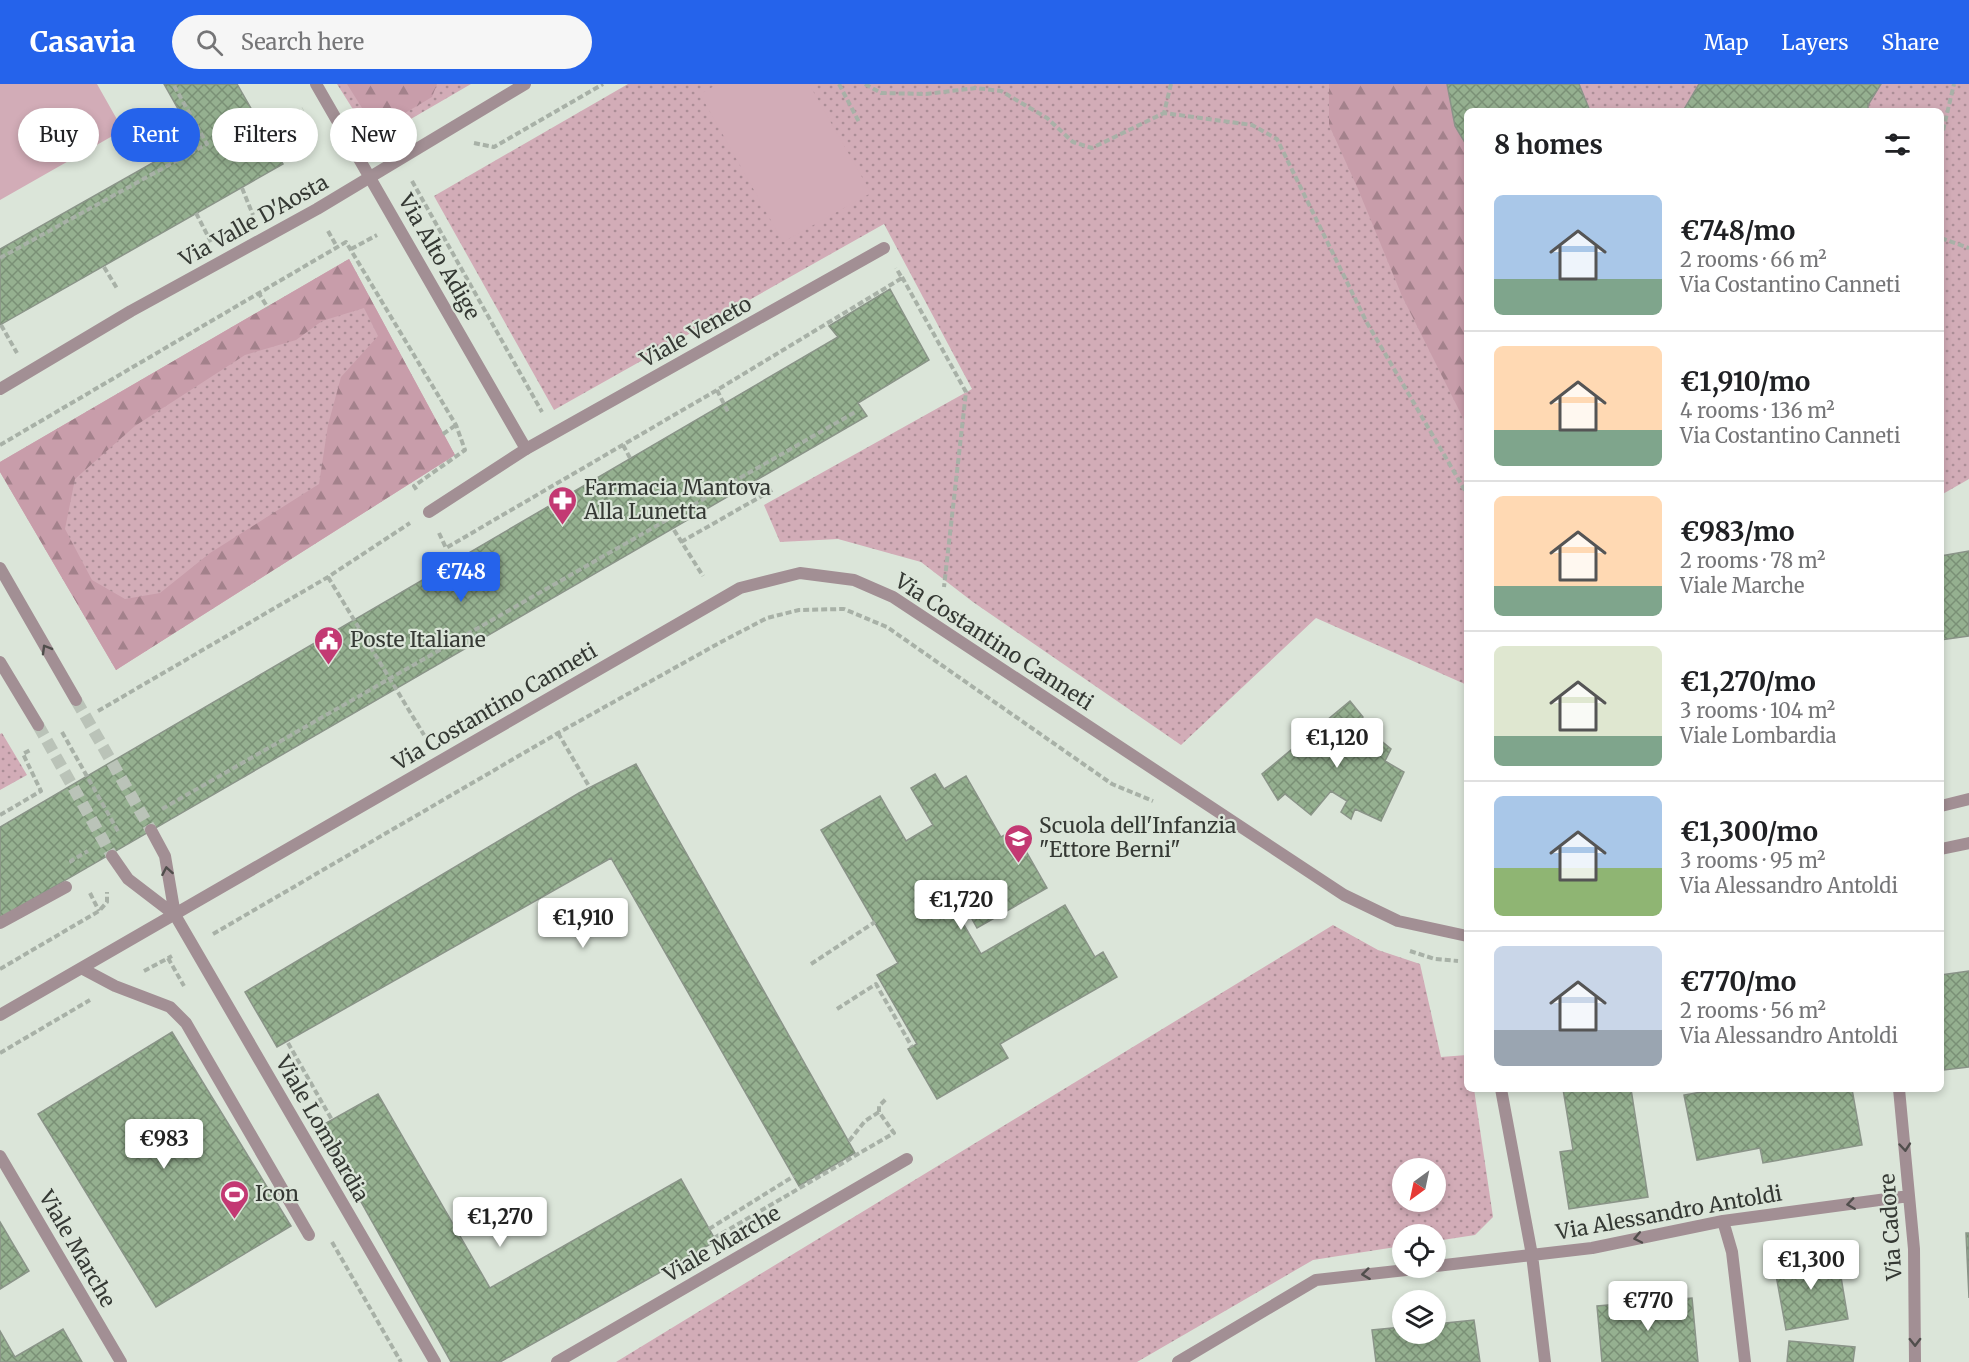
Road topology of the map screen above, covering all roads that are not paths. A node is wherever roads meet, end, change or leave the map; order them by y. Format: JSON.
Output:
{"nodes":[{"id":1,"x":316,"y":84,"type":"edge"},
{"id":2,"x":525,"y":84,"type":"edge"},
{"id":3,"x":370,"y":177,"type":"junction"},
{"id":4,"x":884,"y":248,"type":"road end"},
{"id":5,"x":0,"y":388,"type":"edge"},
{"id":6,"x":526,"y":449,"type":"junction"},
{"id":7,"x":429,"y":512,"type":"road end"},
{"id":8,"x":0,"y":568,"type":"edge"},
{"id":9,"x":0,"y":662,"type":"edge"},
{"id":10,"x":75,"y":700,"type":"tunnel mouth"},
{"id":11,"x":38,"y":725,"type":"tunnel mouth"},
{"id":12,"x":1969,"y":799,"type":"edge"},
{"id":13,"x":1944,"y":805,"type":"edge"},
{"id":14,"x":150,"y":830,"type":"tunnel mouth"},
{"id":15,"x":1969,"y":843,"type":"edge"},
{"id":16,"x":1944,"y":848,"type":"edge"},
{"id":17,"x":112,"y":856,"type":"tunnel mouth"},
{"id":18,"x":66,"y":887,"type":"dead end"},
{"id":19,"x":175,"y":915,"type":"junction"},
{"id":20,"x":0,"y":923,"type":"edge"},
{"id":21,"x":1464,"y":935,"type":"edge"},
{"id":22,"x":83,"y":969,"type":"junction"},
{"id":23,"x":0,"y":1015,"type":"edge"},
{"id":24,"x":1502,"y":1092,"type":"edge"},
{"id":25,"x":1899,"y":1092,"type":"edge"},
{"id":26,"x":0,"y":1156,"type":"edge"},
{"id":27,"x":907,"y":1159,"type":"dead end"},
{"id":28,"x":1909,"y":1196,"type":"junction"},
{"id":29,"x":1723,"y":1221,"type":"junction"},
{"id":30,"x":309,"y":1234,"type":"dead end"},
{"id":31,"x":1532,"y":1255,"type":"junction"},
{"id":32,"x":1446,"y":1265,"type":"edge"},
{"id":33,"x":1392,"y":1272,"type":"edge"},
{"id":34,"x":121,"y":1362,"type":"edge"},
{"id":35,"x":435,"y":1362,"type":"edge"},
{"id":36,"x":557,"y":1362,"type":"edge"},
{"id":37,"x":1178,"y":1362,"type":"edge"},
{"id":38,"x":1545,"y":1362,"type":"edge"},
{"id":39,"x":1745,"y":1362,"type":"edge"},
{"id":40,"x":1915,"y":1362,"type":"edge"}],
"edges":[{"from":1,"to":3,"type":"street","name":"Via Alto Adige"},
{"from":2,"to":3,"type":"street","name":"Via Valle D'Aosta"},
{"from":3,"to":5,"type":"street","name":"Via Valle D'Aosta"},
{"from":3,"to":6,"type":"street","name":"Via Alto Adige"},
{"from":4,"to":6,"type":"street","name":"Viale Veneto"},
{"from":6,"to":7,"type":"street","name":"Viale Veneto"},
{"from":10,"to":8,"type":"street","one_way":true},
{"from":9,"to":11,"type":"street"},
{"from":12,"to":13,"type":"street"},
{"from":19,"to":14,"type":"street","name":"Viale Lombardia","one_way":true},
{"from":15,"to":16,"type":"street"},
{"from":17,"to":19,"type":"street","name":"Viale Lombardia"},
{"from":18,"to":20,"type":"street"},
{"from":19,"to":21,"type":"street","name":"Via Costantino Canneti"},
{"from":19,"to":22,"type":"street","name":"Via Costantino Canneti"},
{"from":19,"to":35,"type":"street","name":"Viale Lombardia"},
{"from":22,"to":23,"type":"street","name":"Via Costantino Canneti"},
{"from":22,"to":30,"type":"street"},
{"from":24,"to":31,"type":"street"},
{"from":25,"to":28,"type":"street","name":"Via Cadore","one_way":true},
{"from":26,"to":34,"type":"street","name":"Viale Marche"},
{"from":27,"to":36,"type":"street","name":"Viale Marche"},
{"from":28,"to":29,"type":"street","name":"Via Alessandro Antoldi","one_way":true},
{"from":28,"to":40,"type":"street","name":"Via Cadore","one_way":true},
{"from":29,"to":31,"type":"street","name":"Via Alessandro Antoldi","one_way":true},
{"from":29,"to":39,"type":"street"},
{"from":31,"to":32,"type":"street","name":"Via Alessandro Antoldi"},
{"from":31,"to":38,"type":"street"},
{"from":33,"to":37,"type":"street","one_way":true}]}
